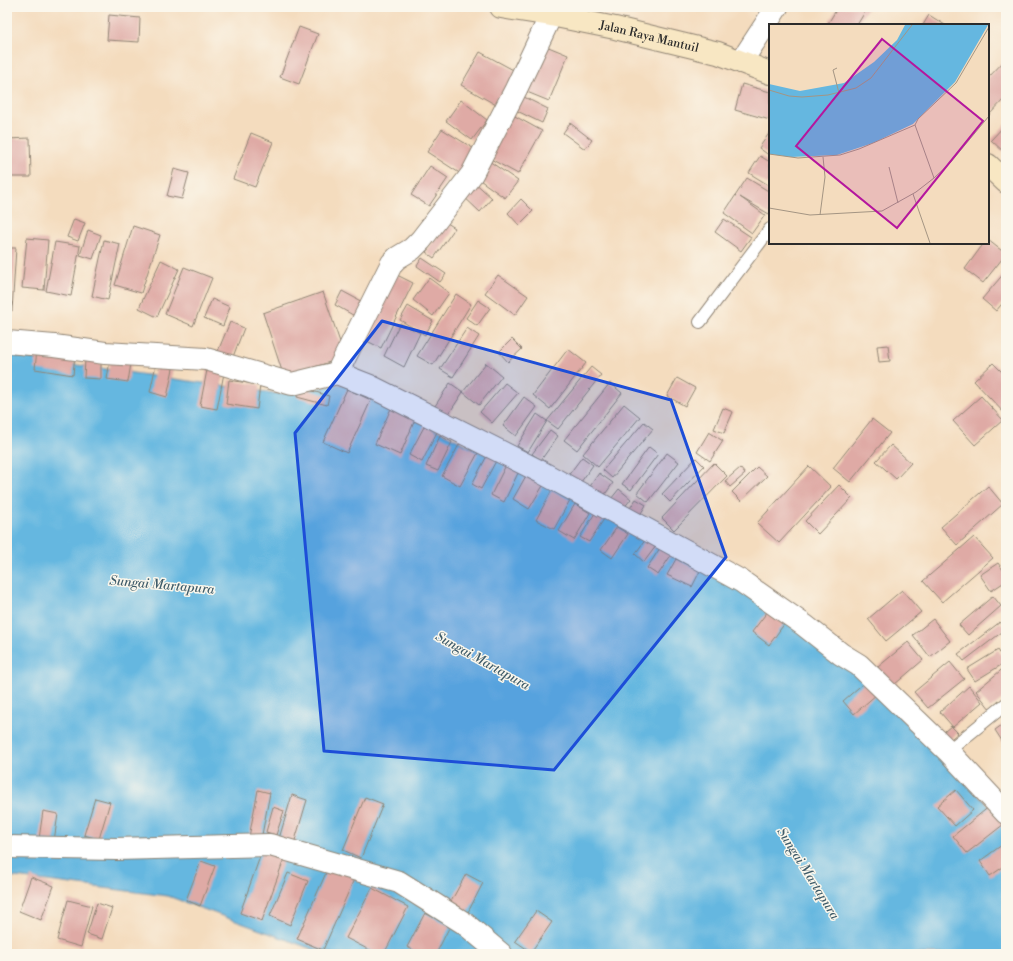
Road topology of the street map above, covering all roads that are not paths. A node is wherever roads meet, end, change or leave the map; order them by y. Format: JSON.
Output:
{"nodes":[{"id":1,"x":501,"y":7,"type":"edge"},
{"id":2,"x":777,"y":7,"type":"edge"},
{"id":3,"x":551,"y":15,"type":"junction"},
{"id":4,"x":741,"y":62,"type":"junction"},
{"id":5,"x":769,"y":73,"type":"edge"},
{"id":6,"x":989,"y":166,"type":"edge"},
{"id":7,"x":1006,"y":182,"type":"edge"},
{"id":8,"x":769,"y":230,"type":"edge"},
{"id":9,"x":700,"y":322,"type":"dead end"},
{"id":10,"x":7,"y":342,"type":"edge"},
{"id":11,"x":337,"y":373,"type":"junction"},
{"id":12,"x":1006,"y":704,"type":"edge"},
{"id":13,"x":948,"y":751,"type":"junction"},
{"id":14,"x":1006,"y":813,"type":"edge"},
{"id":15,"x":7,"y":847,"type":"edge"},
{"id":16,"x":500,"y":954,"type":"edge"}],
"edges":[{"from":1,"to":3,"type":"street","name":"Jalan Raya Mantuil"},
{"from":2,"to":4,"type":"street"},
{"from":3,"to":4,"type":"street","name":"Jalan Raya Mantuil"},
{"from":3,"to":11,"type":"street"},
{"from":4,"to":5,"type":"street","name":"Jalan Raya Mantuil"},
{"from":6,"to":7,"type":"street"},
{"from":8,"to":9,"type":"lane"},
{"from":10,"to":11,"type":"street"},
{"from":11,"to":13,"type":"street"},
{"from":12,"to":13,"type":"lane"},
{"from":13,"to":14,"type":"street"},
{"from":15,"to":16,"type":"street"}]}
